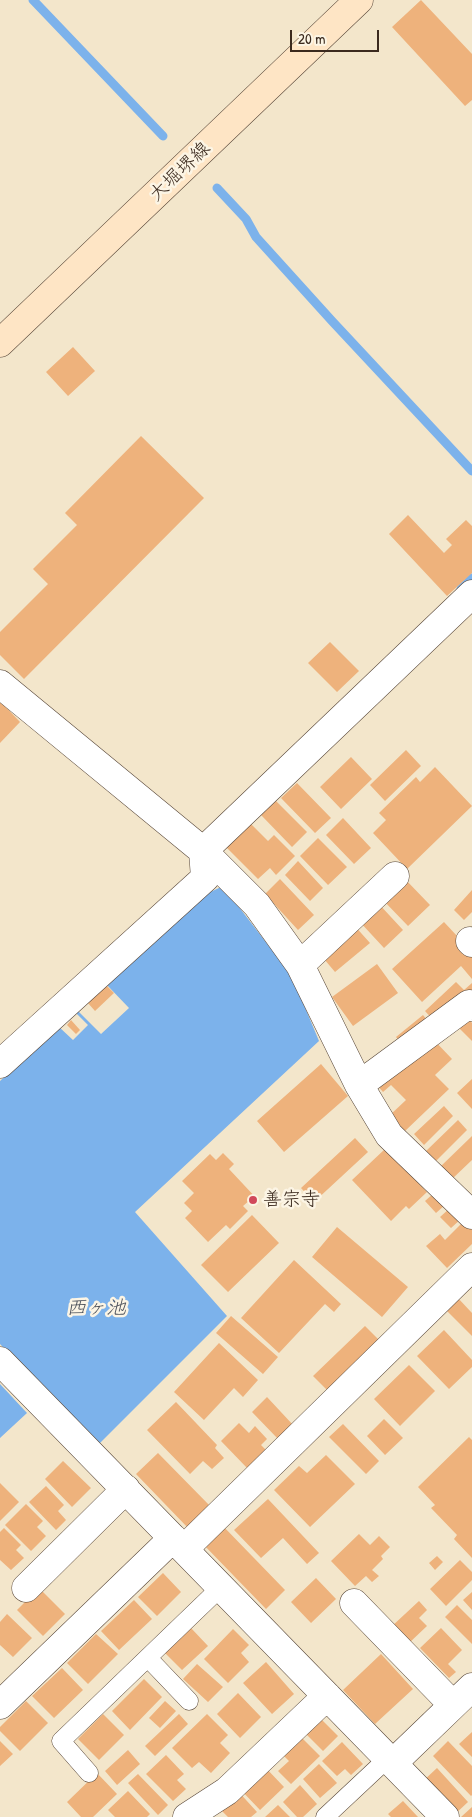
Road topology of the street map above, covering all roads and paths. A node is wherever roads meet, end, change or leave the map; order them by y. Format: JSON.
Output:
{"nodes":[{"id":1,"x":359,"y":0,"type":"edge"},
{"id":2,"x":0,"y":343,"type":"edge"},
{"id":3,"x":472,"y":594,"type":"edge"},
{"id":4,"x":0,"y":684,"type":"edge"},
{"id":5,"x":203,"y":851,"type":"junction"},
{"id":6,"x":395,"y":876,"type":"dead end"},
{"id":7,"x":300,"y":965,"type":"junction"},
{"id":8,"x":472,"y":1007,"type":"edge"},
{"id":9,"x":0,"y":1064,"type":"edge"},
{"id":10,"x":359,"y":1085,"type":"junction"},
{"id":11,"x":472,"y":1215,"type":"edge"},
{"id":12,"x":468,"y":1279,"type":"edge"},
{"id":13,"x":0,"y":1361,"type":"edge"},
{"id":14,"x":126,"y":1489,"type":"junction"},
{"id":15,"x":179,"y":1543,"type":"junction"},
{"id":16,"x":221,"y":1586,"type":"junction"},
{"id":17,"x":26,"y":1588,"type":"dead end"},
{"id":18,"x":354,"y":1603,"type":"dead end"},
{"id":19,"x":148,"y":1658,"type":"junction"},
{"id":20,"x":327,"y":1696,"type":"junction"},
{"id":21,"x":462,"y":1696,"type":"edge"},
{"id":22,"x":189,"y":1702,"type":"dead end"},
{"id":23,"x":0,"y":1704,"type":"edge"},
{"id":24,"x":390,"y":1760,"type":"junction"},
{"id":25,"x":90,"y":1773,"type":"dead end"},
{"id":26,"x":187,"y":1817,"type":"edge"},
{"id":27,"x":325,"y":1817,"type":"edge"},
{"id":28,"x":445,"y":1817,"type":"edge"}],
"edges":[{"from":1,"to":2,"type":"main road","name":"大堀堺線"},
{"from":3,"to":5,"type":"street"},
{"from":4,"to":5,"type":"street"},
{"from":5,"to":7,"type":"street"},
{"from":5,"to":9,"type":"street"},
{"from":6,"to":7,"type":"street"},
{"from":7,"to":10,"type":"street"},
{"from":8,"to":10,"type":"street"},
{"from":10,"to":11,"type":"street"},
{"from":12,"to":15,"type":"street"},
{"from":13,"to":14,"type":"street"},
{"from":14,"to":15,"type":"street"},
{"from":14,"to":17,"type":"street"},
{"from":15,"to":16,"type":"street"},
{"from":15,"to":23,"type":"street"},
{"from":16,"to":19,"type":"lane"},
{"from":16,"to":20,"type":"street"},
{"from":18,"to":21,"type":"street"},
{"from":19,"to":22,"type":"lane"},
{"from":19,"to":25,"type":"lane"},
{"from":20,"to":24,"type":"street"},
{"from":20,"to":26,"type":"street"},
{"from":21,"to":24,"type":"street"},
{"from":24,"to":27,"type":"lane"},
{"from":24,"to":28,"type":"street"}]}
